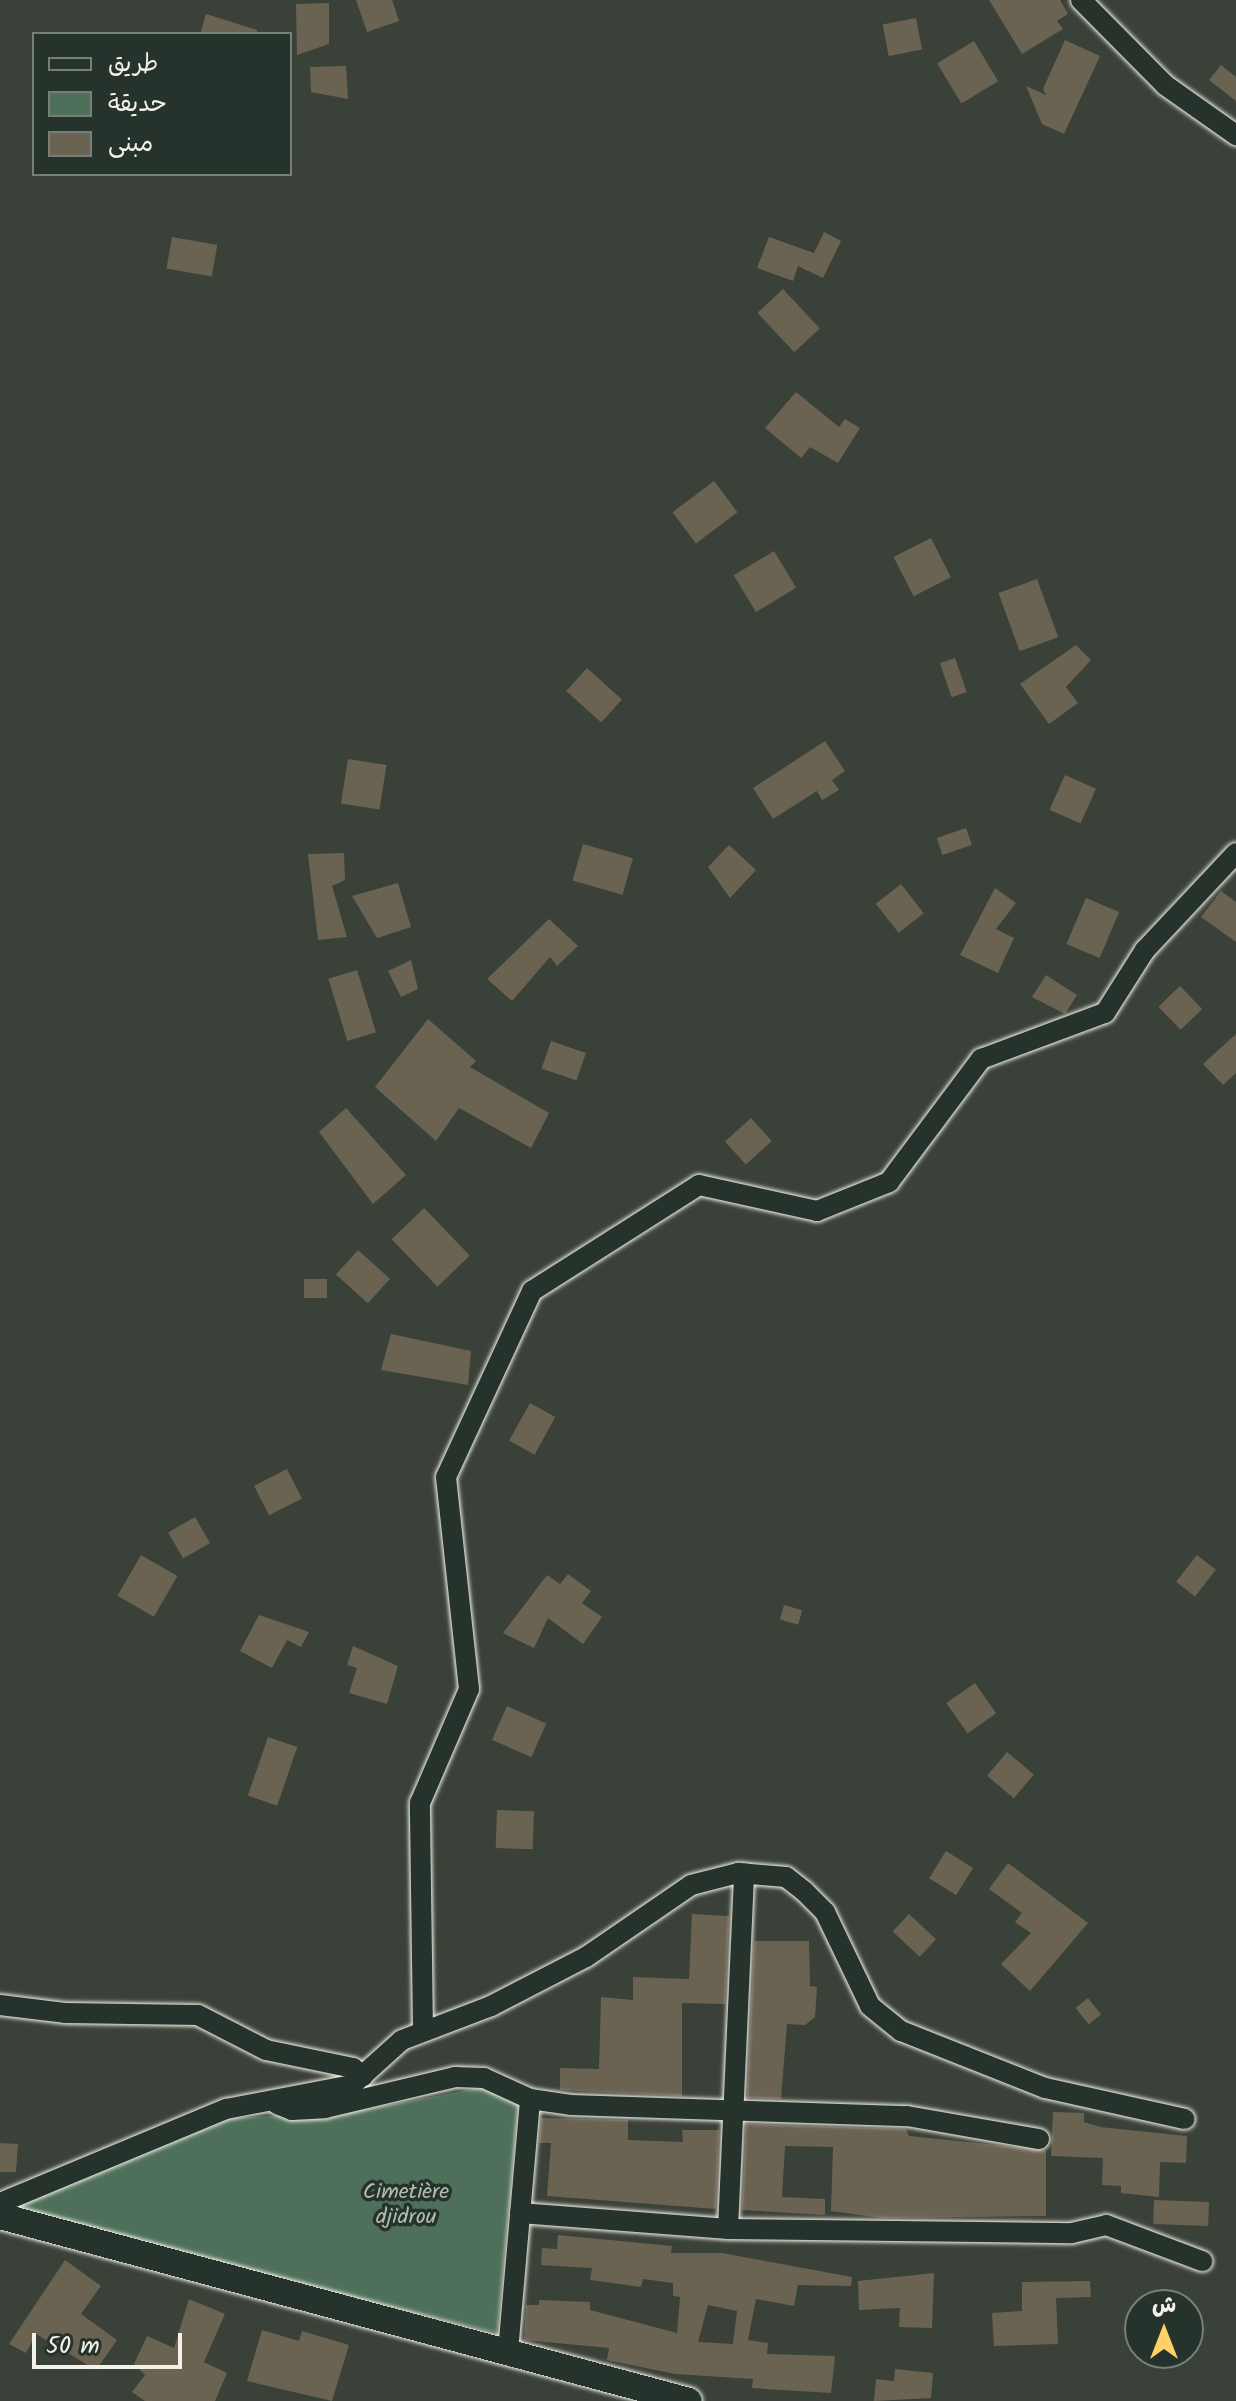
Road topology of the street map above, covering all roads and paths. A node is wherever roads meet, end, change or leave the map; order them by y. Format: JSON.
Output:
{"nodes":[{"id":1,"x":1081,"y":0,"type":"edge"},
{"id":2,"x":1236,"y":135,"type":"edge"},
{"id":3,"x":1236,"y":853,"type":"edge"},
{"id":4,"x":744,"y":1873,"type":"junction"},
{"id":5,"x":0,"y":2005,"type":"edge"},
{"id":6,"x":423,"y":2030,"type":"junction"},
{"id":7,"x":363,"y":2076,"type":"junction"},
{"id":8,"x":530,"y":2099,"type":"junction"},
{"id":9,"x":274,"y":2100,"type":"junction"},
{"id":10,"x":733,"y":2110,"type":"junction"},
{"id":11,"x":1185,"y":2119,"type":"dead end"},
{"id":12,"x":1039,"y":2139,"type":"dead end"},
{"id":13,"x":0,"y":2203,"type":"edge"},
{"id":14,"x":520,"y":2213,"type":"junction"},
{"id":15,"x":0,"y":2216,"type":"edge"},
{"id":16,"x":728,"y":2229,"type":"junction"},
{"id":17,"x":1202,"y":2261,"type":"dead end"},
{"id":18,"x":508,"y":2352,"type":"junction"},
{"id":19,"x":689,"y":2401,"type":"edge"}],
"edges":[{"from":1,"to":2,"type":"street"},
{"from":3,"to":6,"type":"street"},
{"from":4,"to":6,"type":"street"},
{"from":4,"to":10,"type":"street"},
{"from":4,"to":11,"type":"street"},
{"from":5,"to":7,"type":"street"},
{"from":6,"to":7,"type":"street"},
{"from":7,"to":9,"type":"street"},
{"from":8,"to":9,"type":"street"},
{"from":8,"to":10,"type":"street"},
{"from":8,"to":14,"type":"street"},
{"from":9,"to":13,"type":"street"},
{"from":10,"to":12,"type":"street"},
{"from":10,"to":16,"type":"street"},
{"from":14,"to":16,"type":"street"},
{"from":14,"to":18,"type":"street"},
{"from":15,"to":18,"type":"street"},
{"from":16,"to":17,"type":"street"},
{"from":18,"to":19,"type":"street"}]}
